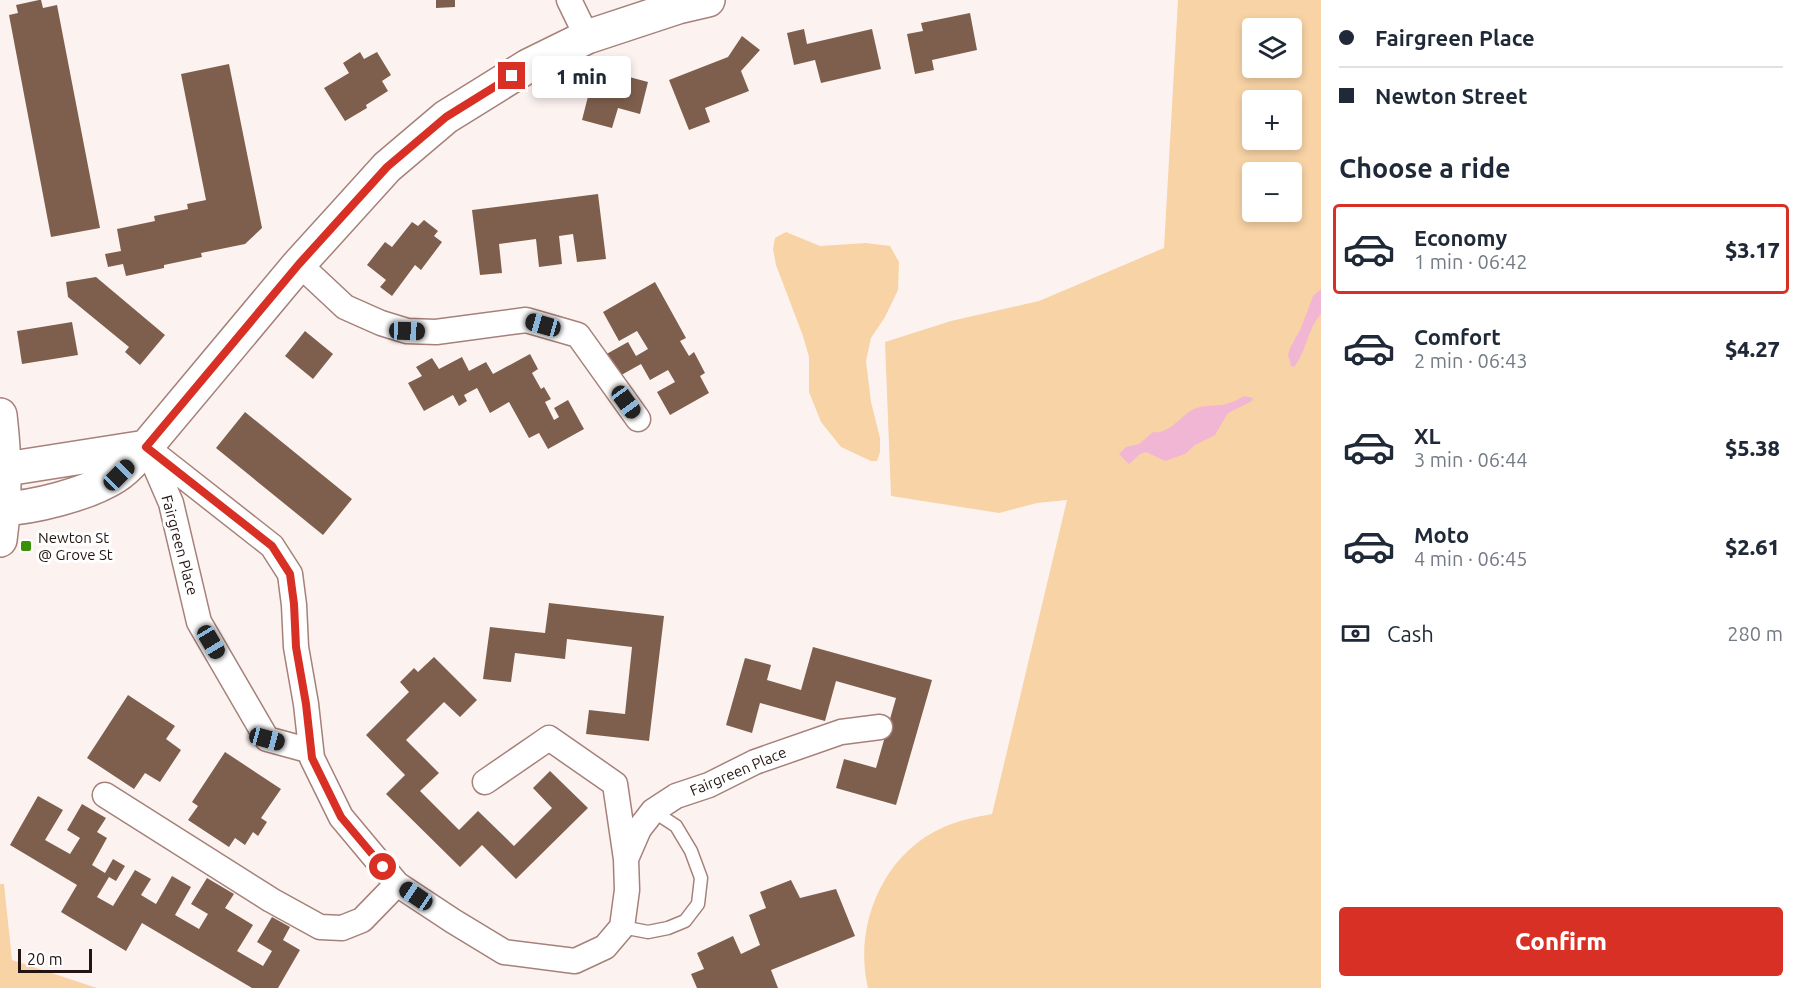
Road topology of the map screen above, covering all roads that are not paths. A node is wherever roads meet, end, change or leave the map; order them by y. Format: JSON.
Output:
{"nodes":[{"id":1,"x":569,"y":0,"type":"edge"},
{"id":2,"x":708,"y":0,"type":"edge"},
{"id":3,"x":587,"y":37,"type":"junction"},
{"id":4,"x":299,"y":264,"type":"junction"},
{"id":5,"x":0,"y":415,"type":"edge"},
{"id":6,"x":638,"y":419,"type":"dead end"},
{"id":7,"x":146,"y":447,"type":"junction"},
{"id":8,"x":3,"y":470,"type":"edge"},
{"id":9,"x":1,"y":520,"type":"edge"},
{"id":10,"x":880,"y":727,"type":"dead end"},
{"id":11,"x":311,"y":751,"type":"junction"},
{"id":12,"x":486,"y":782,"type":"dead end"},
{"id":13,"x":105,"y":795,"type":"dead end"},
{"id":14,"x":653,"y":811,"type":"junction"},
{"id":15,"x":626,"y":859,"type":"junction"},
{"id":16,"x":397,"y":884,"type":"junction"},
{"id":17,"x":622,"y":927,"type":"junction"}],
"edges":[{"from":1,"to":3,"type":"street"},
{"from":2,"to":3,"type":"main road"},
{"from":3,"to":4,"type":"main road"},
{"from":4,"to":6,"type":"street"},
{"from":4,"to":7,"type":"main road"},
{"from":5,"to":8,"type":"main road"},
{"from":7,"to":8,"type":"main road"},
{"from":7,"to":9,"type":"main road"},
{"from":7,"to":11,"type":"street","name":"Fairgreen Place"},
{"from":7,"to":11,"type":"street","name":"Fairgreen Place"},
{"from":8,"to":9,"type":"main road"},
{"from":10,"to":14,"type":"street","name":"Fairgreen Place"},
{"from":11,"to":16,"type":"street","name":"Fairgreen Place"},
{"from":12,"to":15,"type":"street","name":"Fairgreen Place"},
{"from":13,"to":16,"type":"street"},
{"from":14,"to":15,"type":"street","name":"Fairgreen Place"},
{"from":14,"to":17,"type":"lane"},
{"from":15,"to":17,"type":"street","name":"Fairgreen Place"},
{"from":16,"to":17,"type":"street","name":"Fairgreen Place"}]}
